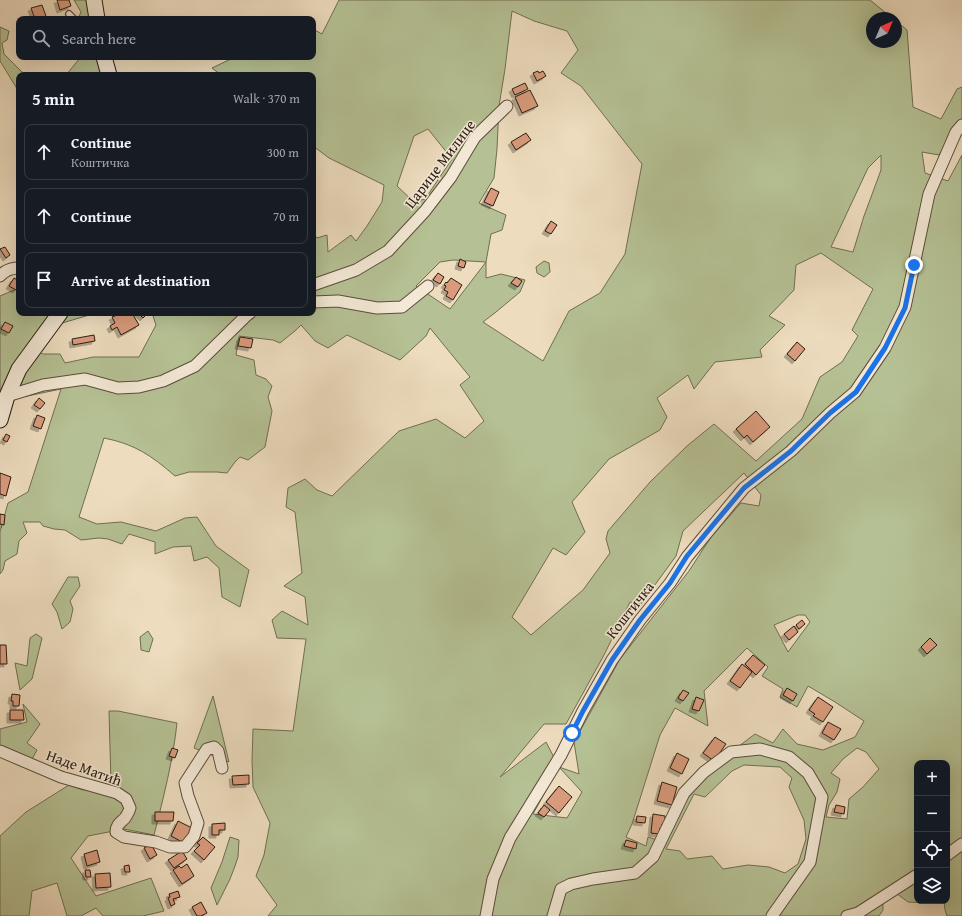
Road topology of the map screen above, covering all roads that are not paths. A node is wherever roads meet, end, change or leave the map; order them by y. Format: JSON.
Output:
{"nodes":[{"id":1,"x":94,"y":0,"type":"edge"},
{"id":2,"x":97,"y":16,"type":"edge"},
{"id":3,"x":105,"y":60,"type":"edge"},
{"id":4,"x":108,"y":72,"type":"edge"},
{"id":5,"x":507,"y":106,"type":"dead end"},
{"id":6,"x":962,"y":125,"type":"edge"},
{"id":7,"x":16,"y":268,"type":"edge"},
{"id":8,"x":0,"y":276,"type":"edge"},
{"id":9,"x":316,"y":284,"type":"edge"},
{"id":10,"x":428,"y":286,"type":"dead end"},
{"id":11,"x":316,"y":302,"type":"edge"},
{"id":12,"x":56,"y":316,"type":"edge"},
{"id":13,"x":249,"y":316,"type":"edge"},
{"id":14,"x":7,"y":396,"type":"junction"},
{"id":15,"x":0,"y":420,"type":"edge"},
{"id":16,"x":0,"y":751,"type":"edge"},
{"id":17,"x":222,"y":768,"type":"dead end"},
{"id":18,"x":962,"y":844,"type":"edge"},
{"id":19,"x":950,"y":853,"type":"edge"},
{"id":20,"x":914,"y":877,"type":"edge"},
{"id":21,"x":486,"y":916,"type":"edge"},
{"id":22,"x":553,"y":916,"type":"edge"},
{"id":23,"x":772,"y":916,"type":"edge"},
{"id":24,"x":847,"y":916,"type":"edge"}],
"edges":[{"from":1,"to":2,"type":"street"},
{"from":3,"to":4,"type":"street"},
{"from":5,"to":9,"type":"street","name":"Царице Милице"},
{"from":6,"to":21,"type":"street","name":"Коштичка"},
{"from":7,"to":8,"type":"street"},
{"from":10,"to":11,"type":"street"},
{"from":12,"to":14,"type":"street"},
{"from":13,"to":14,"type":"street"},
{"from":14,"to":15,"type":"street"},
{"from":16,"to":17,"type":"street","name":"Наде Матић"},
{"from":18,"to":19,"type":"street"},
{"from":20,"to":24,"type":"street"},
{"from":22,"to":23,"type":"street"}]}
